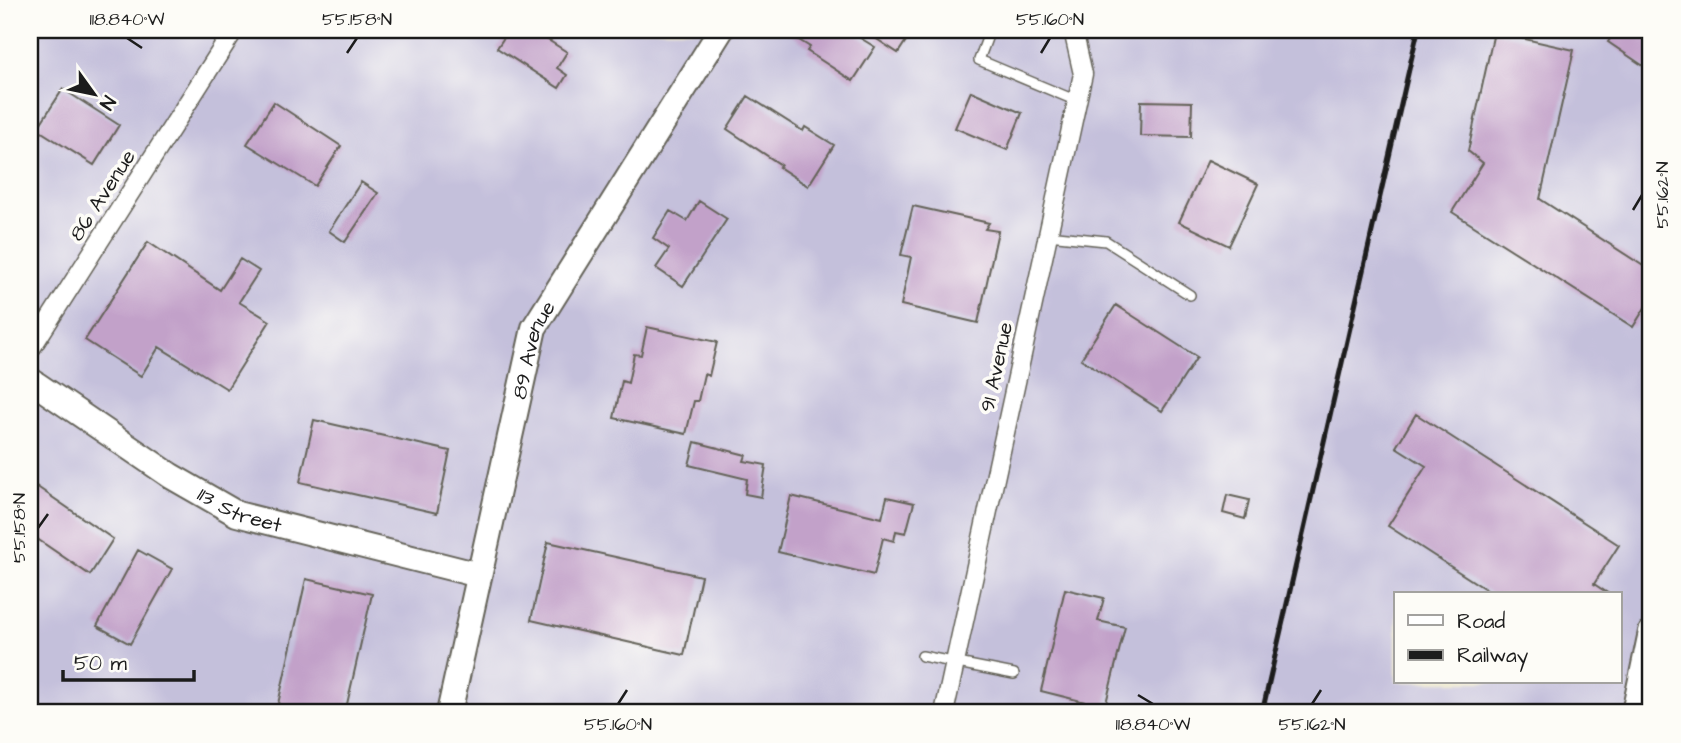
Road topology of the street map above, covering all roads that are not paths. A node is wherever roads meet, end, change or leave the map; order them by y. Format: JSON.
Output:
{"nodes":[{"id":1,"x":234,"y":30,"type":"edge"},
{"id":2,"x":721,"y":30,"type":"edge"},
{"id":3,"x":990,"y":30,"type":"edge"},
{"id":4,"x":1073,"y":30,"type":"edge"},
{"id":5,"x":1077,"y":101,"type":"junction"},
{"id":6,"x":1048,"y":235,"type":"junction"},
{"id":7,"x":1190,"y":295,"type":"dead end"},
{"id":8,"x":30,"y":350,"type":"edge"},
{"id":9,"x":30,"y":380,"type":"edge"},
{"id":10,"x":479,"y":576,"type":"junction"},
{"id":11,"x":1651,"y":632,"type":"edge"},
{"id":12,"x":922,"y":656,"type":"dead end"},
{"id":13,"x":955,"y":663,"type":"junction"},
{"id":14,"x":1014,"y":674,"type":"dead end"},
{"id":15,"x":449,"y":713,"type":"edge"},
{"id":16,"x":944,"y":713,"type":"edge"},
{"id":17,"x":1634,"y":713,"type":"edge"}],
"edges":[{"from":1,"to":8,"type":"street","name":"86 Avenue"},
{"from":2,"to":10,"type":"street","name":"89 Avenue"},
{"from":3,"to":5,"type":"lane"},
{"from":4,"to":5,"type":"street","name":"91 Avenue"},
{"from":5,"to":6,"type":"street","name":"91 Avenue"},
{"from":6,"to":7,"type":"lane"},
{"from":6,"to":13,"type":"street","name":"91 Avenue"},
{"from":9,"to":10,"type":"street","name":"113 Street"},
{"from":10,"to":15,"type":"street","name":"89 Avenue"},
{"from":11,"to":17,"type":"street"},
{"from":12,"to":13,"type":"lane"},
{"from":13,"to":14,"type":"lane"},
{"from":13,"to":16,"type":"street","name":"91 Avenue"}]}
